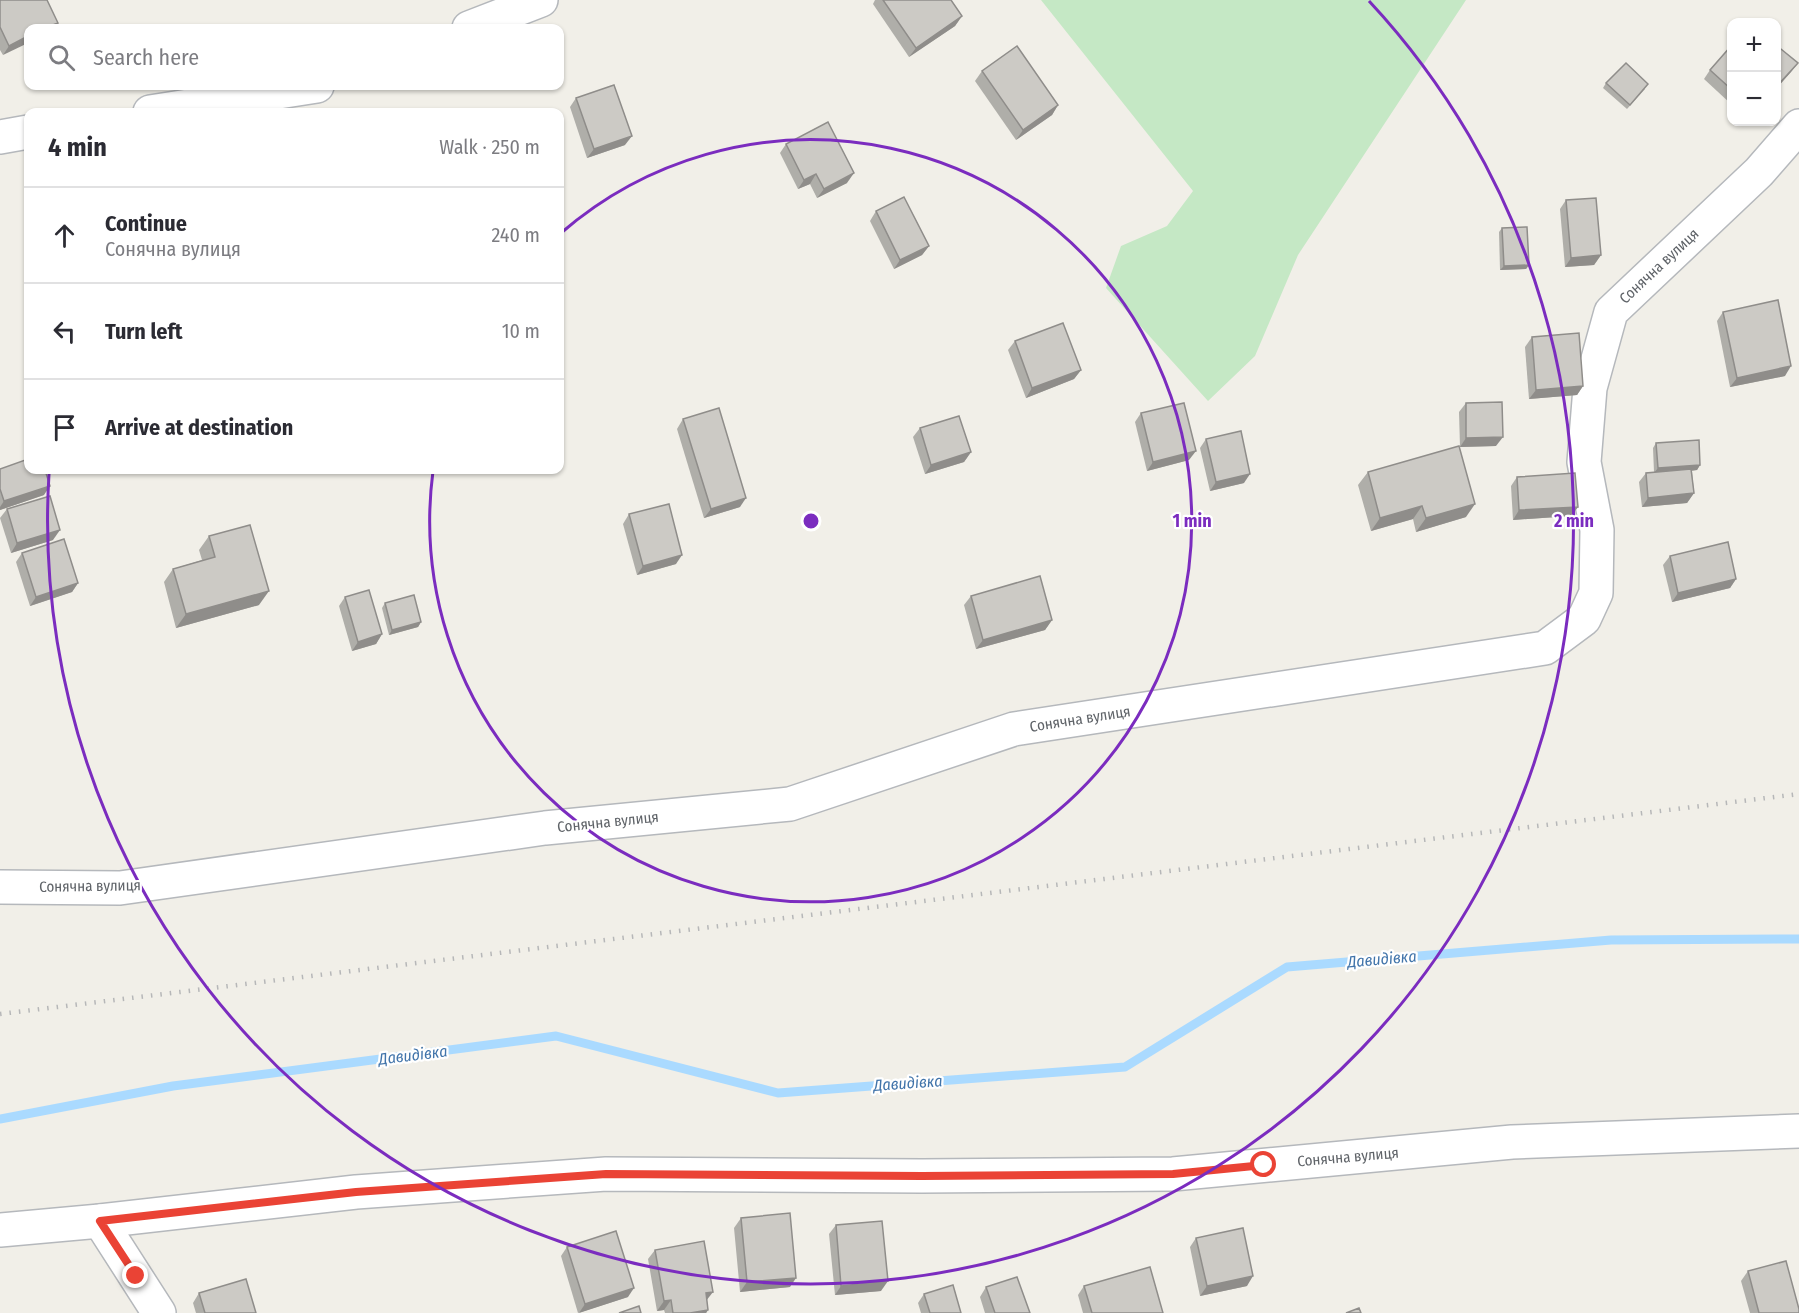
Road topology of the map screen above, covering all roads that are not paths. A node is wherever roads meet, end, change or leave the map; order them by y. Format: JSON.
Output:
{"nodes":[{"id":1,"x":541,"y":0,"type":"edge"},
{"id":2,"x":479,"y":24,"type":"edge"},
{"id":3,"x":291,"y":90,"type":"edge"},
{"id":4,"x":176,"y":108,"type":"edge"},
{"id":5,"x":1799,"y":126,"type":"edge"},
{"id":6,"x":24,"y":133,"type":"edge"},
{"id":7,"x":0,"y":137,"type":"edge"},
{"id":8,"x":0,"y":887,"type":"edge"},
{"id":9,"x":1799,"y":1131,"type":"edge"},
{"id":10,"x":100,"y":1221,"type":"junction"},
{"id":11,"x":0,"y":1230,"type":"edge"},
{"id":12,"x":159,"y":1313,"type":"edge"}],
"edges":[{"from":1,"to":2,"type":"street"},
{"from":3,"to":4,"type":"street"},
{"from":5,"to":8,"type":"street","name":"Сонячна вулиця"},
{"from":6,"to":7,"type":"street"},
{"from":9,"to":10,"type":"street","name":"Сонячна вулиця"},
{"from":10,"to":11,"type":"street","name":"Сонячна вулиця"},
{"from":10,"to":12,"type":"street"}]}
